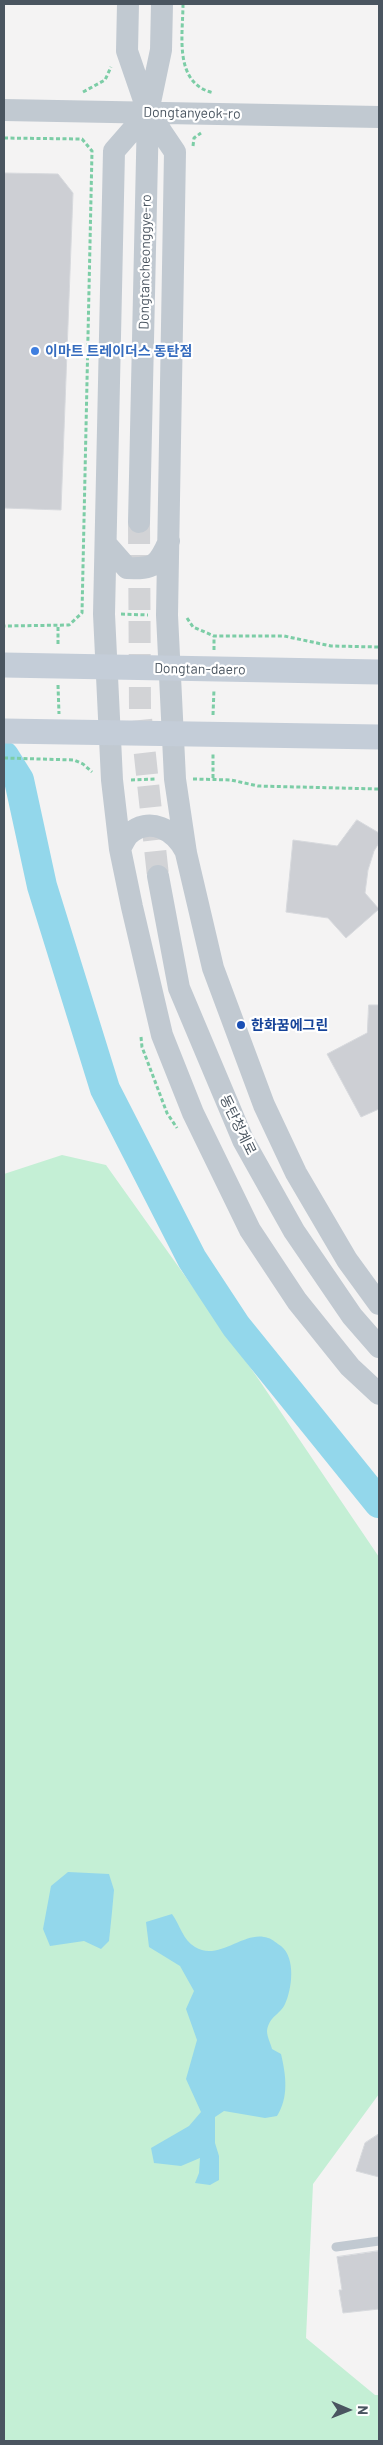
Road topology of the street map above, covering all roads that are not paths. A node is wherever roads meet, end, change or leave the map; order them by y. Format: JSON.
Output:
{"nodes":[{"id":1,"x":128,"y":4,"type":"edge"},
{"id":2,"x":162,"y":4,"type":"edge"},
{"id":3,"x":4,"y":110,"type":"edge"},
{"id":4,"x":148,"y":112,"type":"junction"},
{"id":5,"x":379,"y":117,"type":"edge"},
{"id":6,"x":139,"y":522,"type":"tunnel mouth"},
{"id":7,"x":169,"y":540,"type":"junction"},
{"id":8,"x":106,"y":544,"type":"junction"},
{"id":9,"x":12,"y":665,"type":"edge"},
{"id":10,"x":106,"y":667,"type":"junction"},
{"id":11,"x":169,"y":668,"type":"junction"},
{"id":12,"x":379,"y":672,"type":"edge"},
{"id":13,"x":4,"y":731,"type":"edge"},
{"id":14,"x":110,"y":732,"type":"junction"},
{"id":15,"x":172,"y":734,"type":"junction"},
{"id":16,"x":379,"y":737,"type":"edge"},
{"id":17,"x":120,"y":849,"type":"junction"},
{"id":18,"x":186,"y":853,"type":"junction"},
{"id":19,"x":158,"y":876,"type":"tunnel mouth"},
{"id":20,"x":379,"y":1304,"type":"edge"},
{"id":21,"x":379,"y":1347,"type":"edge"},
{"id":22,"x":379,"y":1394,"type":"edge"},
{"id":23,"x":379,"y":2241,"type":"edge"},
{"id":24,"x":336,"y":2247,"type":"dead end"}],
"edges":[{"from":1,"to":4,"type":"street"},
{"from":2,"to":4,"type":"street","name":"Dongtancheonggye-ro"},
{"from":3,"to":4,"type":"street","name":"Dongtanyeok-ro"},
{"from":4,"to":5,"type":"street","name":"Dongtanyeok-ro"},
{"from":4,"to":6,"type":"street","name":"Dongtancheonggye-ro"},
{"from":4,"to":7,"type":"street"},
{"from":4,"to":8,"type":"street"},
{"from":7,"to":8,"type":"street"},
{"from":7,"to":11,"type":"street"},
{"from":8,"to":10,"type":"street"},
{"from":9,"to":10,"type":"main road","name":"Dongtan-daero"},
{"from":10,"to":11,"type":"main road","name":"Dongtan-daero"},
{"from":10,"to":14,"type":"street"},
{"from":11,"to":12,"type":"main road","name":"Dongtan-daero"},
{"from":11,"to":15,"type":"street"},
{"from":13,"to":14,"type":"main road"},
{"from":14,"to":15,"type":"main road"},
{"from":14,"to":17,"type":"street"},
{"from":15,"to":16,"type":"main road"},
{"from":15,"to":18,"type":"street"},
{"from":17,"to":18,"type":"street"},
{"from":17,"to":22,"type":"street"},
{"from":18,"to":20,"type":"street"},
{"from":19,"to":21,"type":"street","name":"동탄청계로"},
{"from":23,"to":24,"type":"lane"}]}
